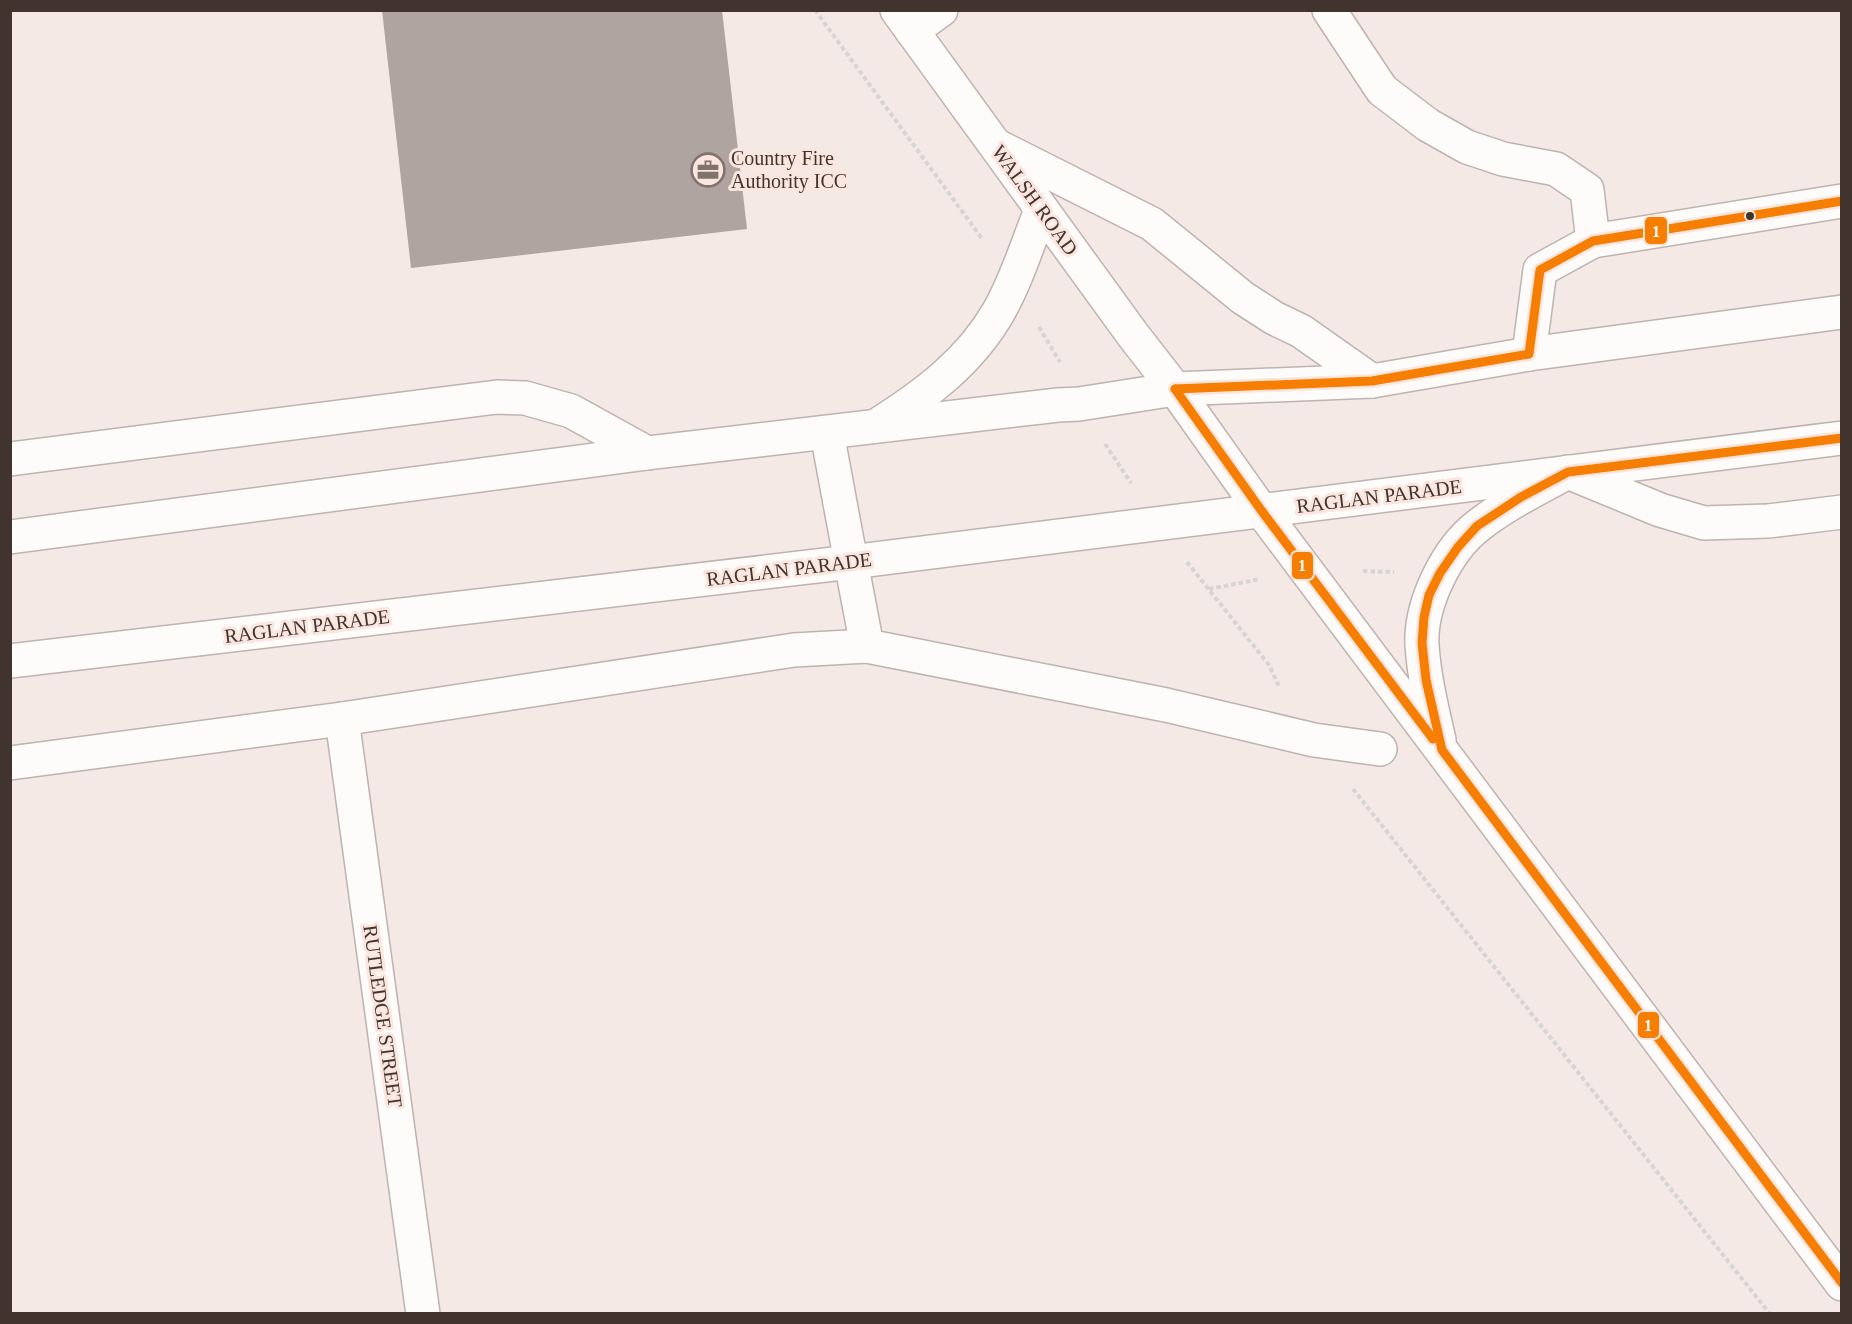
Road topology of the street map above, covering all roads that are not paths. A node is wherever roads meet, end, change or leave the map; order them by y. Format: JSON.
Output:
{"nodes":[{"id":1,"x":941,"y":10,"type":"edge"},
{"id":2,"x":1329,"y":10,"type":"edge"},
{"id":3,"x":905,"y":21,"type":"edge"},
{"id":4,"x":995,"y":144,"type":"junction"},
{"id":5,"x":1842,"y":201,"type":"edge"},
{"id":6,"x":1041,"y":210,"type":"junction"},
{"id":7,"x":1593,"y":241,"type":"junction"},
{"id":8,"x":1842,"y":312,"type":"edge"},
{"id":9,"x":1529,"y":354,"type":"junction"},
{"id":10,"x":1372,"y":381,"type":"junction"},
{"id":11,"x":1175,"y":390,"type":"junction"},
{"id":12,"x":876,"y":426,"type":"junction"},
{"id":13,"x":827,"y":433,"type":"junction"},
{"id":14,"x":1842,"y":438,"type":"edge"},
{"id":15,"x":647,"y":453,"type":"junction"},
{"id":16,"x":10,"y":459,"type":"edge"},
{"id":17,"x":1568,"y":472,"type":"junction"},
{"id":18,"x":1261,"y":510,"type":"junction"},
{"id":19,"x":1842,"y":512,"type":"edge"},
{"id":20,"x":10,"y":537,"type":"edge"},
{"id":21,"x":852,"y":562,"type":"junction"},
{"id":22,"x":867,"y":646,"type":"junction"},
{"id":23,"x":10,"y":661,"type":"edge"},
{"id":24,"x":342,"y":720,"type":"junction"},
{"id":25,"x":1380,"y":749,"type":"dead end"},
{"id":26,"x":1442,"y":750,"type":"junction"},
{"id":27,"x":10,"y":763,"type":"edge"},
{"id":28,"x":1842,"y":1284,"type":"edge"},
{"id":29,"x":423,"y":1314,"type":"edge"}],
"edges":[{"from":1,"to":3,"type":"main road"},
{"from":2,"to":7,"type":"main road"},
{"from":3,"to":4,"type":"main road","name":"WALSH ROAD"},
{"from":4,"to":6,"type":"main road","name":"WALSH ROAD"},
{"from":4,"to":10,"type":"main road"},
{"from":5,"to":7,"type":"main road"},
{"from":6,"to":11,"type":"main road","name":"WALSH ROAD"},
{"from":6,"to":12,"type":"main road"},
{"from":7,"to":9,"type":"main road"},
{"from":8,"to":9,"type":"main road"},
{"from":9,"to":10,"type":"main road"},
{"from":10,"to":11,"type":"main road"},
{"from":11,"to":12,"type":"main road"},
{"from":11,"to":18,"type":"main road","name":"WALSH ROAD"},
{"from":12,"to":13,"type":"main road"},
{"from":13,"to":15,"type":"main road"},
{"from":13,"to":21,"type":"main road"},
{"from":14,"to":17,"type":"main road","name":"RAGLAN PARADE"},
{"from":15,"to":16,"type":"main road"},
{"from":15,"to":20,"type":"main road"},
{"from":17,"to":18,"type":"main road","name":"RAGLAN PARADE"},
{"from":17,"to":19,"type":"main road","name":"RAGLAN PARADE"},
{"from":17,"to":26,"type":"main road"},
{"from":18,"to":21,"type":"main road","name":"RAGLAN PARADE"},
{"from":18,"to":26,"type":"main road","name":"WALSH ROAD"},
{"from":21,"to":22,"type":"main road"},
{"from":21,"to":23,"type":"main road","name":"RAGLAN PARADE"},
{"from":22,"to":24,"type":"main road"},
{"from":22,"to":25,"type":"main road"},
{"from":24,"to":27,"type":"main road"},
{"from":24,"to":29,"type":"main road","name":"RUTLEDGE STREET"},
{"from":26,"to":28,"type":"main road","name":"WALSH ROAD"}]}
